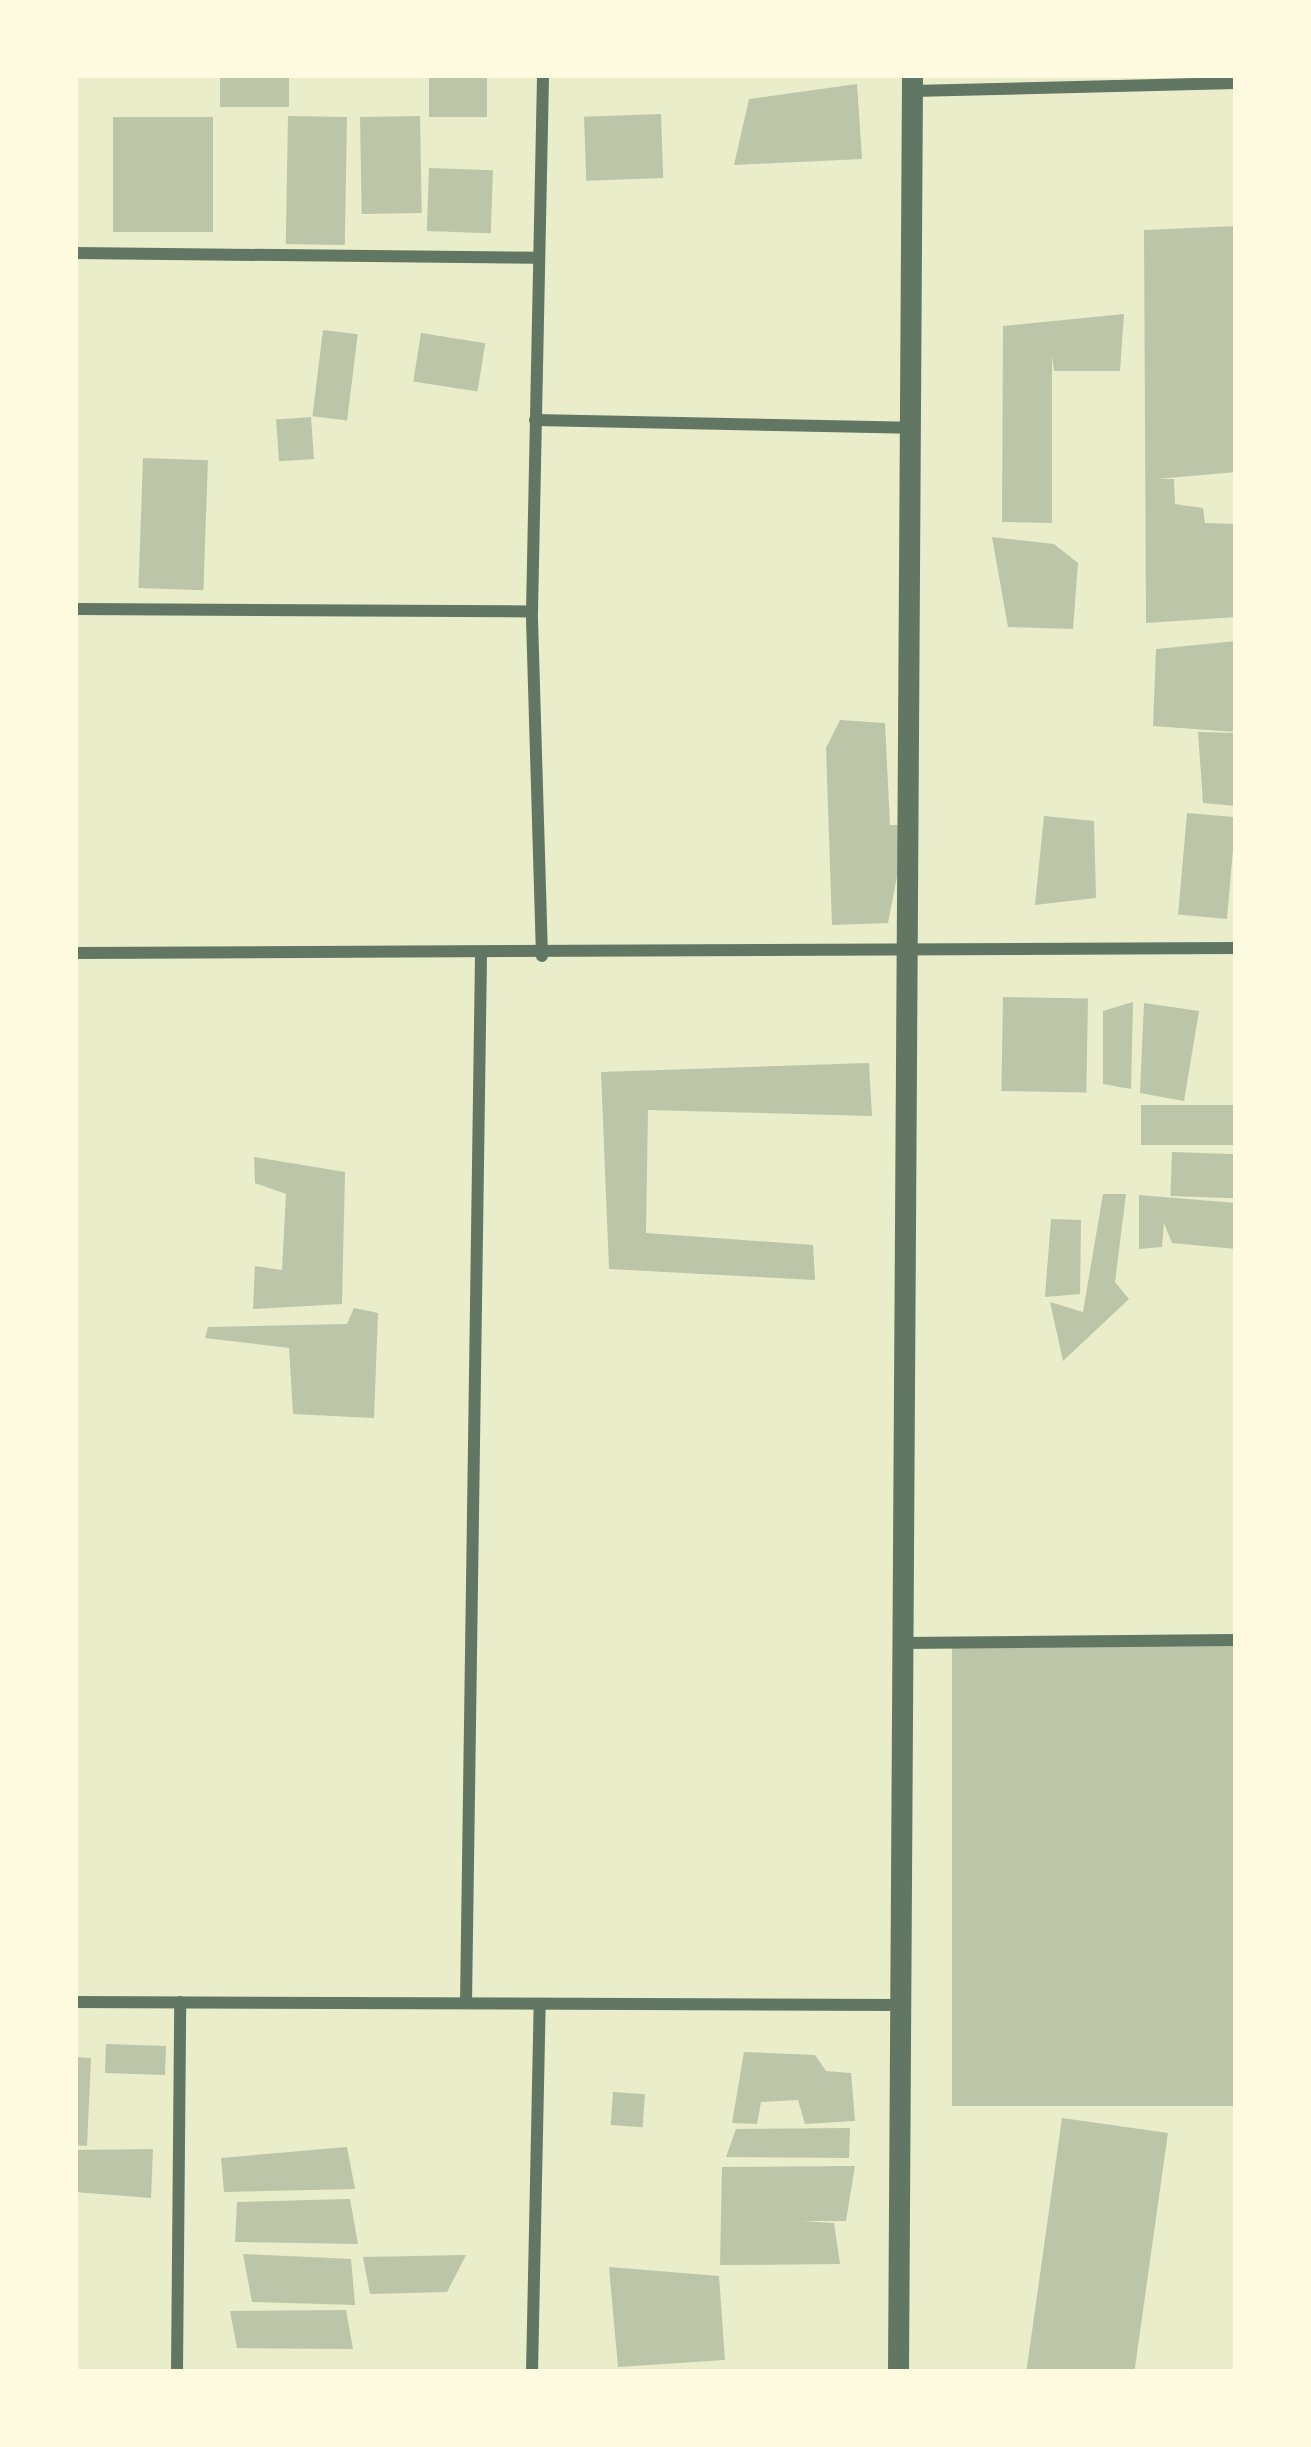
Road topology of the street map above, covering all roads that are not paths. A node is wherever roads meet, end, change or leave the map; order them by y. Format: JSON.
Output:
{"nodes":[{"id":1,"x":543,"y":75,"type":"edge"},
{"id":2,"x":912,"y":83,"type":"edge"},
{"id":3,"x":1236,"y":83,"type":"edge"},
{"id":4,"x":75,"y":254,"type":"edge"},
{"id":5,"x":536,"y":258,"type":"junction"},
{"id":6,"x":535,"y":419,"type":"junction"},
{"id":7,"x":910,"y":428,"type":"junction"},
{"id":8,"x":75,"y":608,"type":"edge"},
{"id":9,"x":532,"y":611,"type":"junction"},
{"id":10,"x":1236,"y":948,"type":"edge"},
{"id":11,"x":907,"y":952,"type":"junction"},
{"id":12,"x":75,"y":953,"type":"edge"},
{"id":13,"x":481,"y":956,"type":"junction"},
{"id":14,"x":542,"y":956,"type":"junction"},
{"id":15,"x":1236,"y":1640,"type":"edge"},
{"id":16,"x":902,"y":1643,"type":"junction"},
{"id":17,"x":75,"y":2002,"type":"edge"},
{"id":18,"x":179,"y":2002,"type":"junction"},
{"id":19,"x":466,"y":2003,"type":"junction"},
{"id":20,"x":539,"y":2004,"type":"junction"},
{"id":21,"x":900,"y":2005,"type":"junction"},
{"id":22,"x":177,"y":2372,"type":"edge"},
{"id":23,"x":532,"y":2372,"type":"edge"},
{"id":24,"x":898,"y":2372,"type":"edge"}],
"edges":[{"from":1,"to":5,"type":"street"},
{"from":2,"to":3,"type":"street"},
{"from":2,"to":7,"type":"street"},
{"from":4,"to":5,"type":"street"},
{"from":5,"to":6,"type":"street"},
{"from":6,"to":7,"type":"street"},
{"from":6,"to":9,"type":"street"},
{"from":7,"to":11,"type":"street"},
{"from":8,"to":9,"type":"street"},
{"from":9,"to":14,"type":"street"},
{"from":10,"to":11,"type":"street"},
{"from":11,"to":14,"type":"street"},
{"from":11,"to":16,"type":"street"},
{"from":12,"to":13,"type":"street"},
{"from":13,"to":14,"type":"street"},
{"from":13,"to":19,"type":"street"},
{"from":15,"to":16,"type":"street"},
{"from":16,"to":21,"type":"street"},
{"from":17,"to":18,"type":"street"},
{"from":18,"to":19,"type":"street"},
{"from":18,"to":22,"type":"street"},
{"from":19,"to":20,"type":"street"},
{"from":20,"to":21,"type":"street"},
{"from":20,"to":23,"type":"street"},
{"from":21,"to":24,"type":"street"}]}
